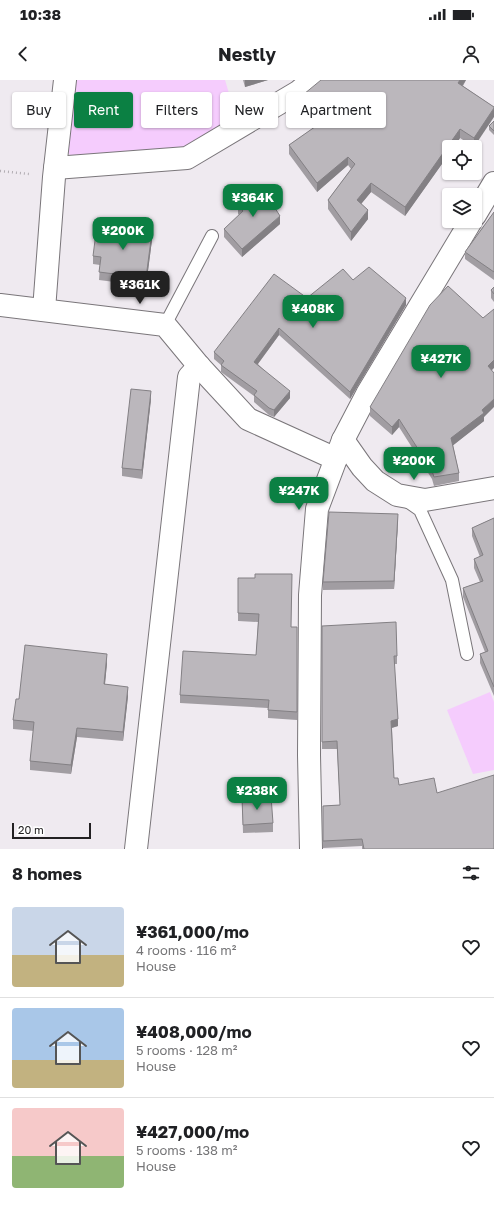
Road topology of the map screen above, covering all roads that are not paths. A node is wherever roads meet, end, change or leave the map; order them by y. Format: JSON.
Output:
{"nodes":[{"id":1,"x":65,"y":80,"type":"edge"},
{"id":2,"x":313,"y":80,"type":"edge"},
{"id":3,"x":55,"y":173,"type":"junction"},
{"id":4,"x":494,"y":183,"type":"edge"},
{"id":5,"x":482,"y":203,"type":"edge"},
{"id":6,"x":467,"y":228,"type":"edge"},
{"id":7,"x":212,"y":236,"type":"dead end"},
{"id":8,"x":0,"y":304,"type":"edge"},
{"id":9,"x":44,"y":310,"type":"junction"},
{"id":10,"x":165,"y":325,"type":"junction"},
{"id":11,"x":199,"y":366,"type":"junction"},
{"id":12,"x":339,"y":450,"type":"junction"},
{"id":13,"x":494,"y":488,"type":"edge"},
{"id":14,"x":397,"y":495,"type":"junction"},
{"id":15,"x":467,"y":654,"type":"dead end"},
{"id":16,"x":136,"y":849,"type":"edge"},
{"id":17,"x":311,"y":849,"type":"edge"}],
"edges":[{"from":1,"to":3,"type":"street"},
{"from":2,"to":3,"type":"street"},
{"from":3,"to":9,"type":"street"},
{"from":4,"to":5,"type":"street"},
{"from":6,"to":12,"type":"street"},
{"from":7,"to":10,"type":"lane"},
{"from":8,"to":9,"type":"street"},
{"from":9,"to":10,"type":"street"},
{"from":10,"to":11,"type":"street"},
{"from":11,"to":12,"type":"street"},
{"from":11,"to":16,"type":"street"},
{"from":12,"to":14,"type":"street"},
{"from":12,"to":17,"type":"street"},
{"from":13,"to":14,"type":"street"},
{"from":14,"to":15,"type":"lane"}]}
